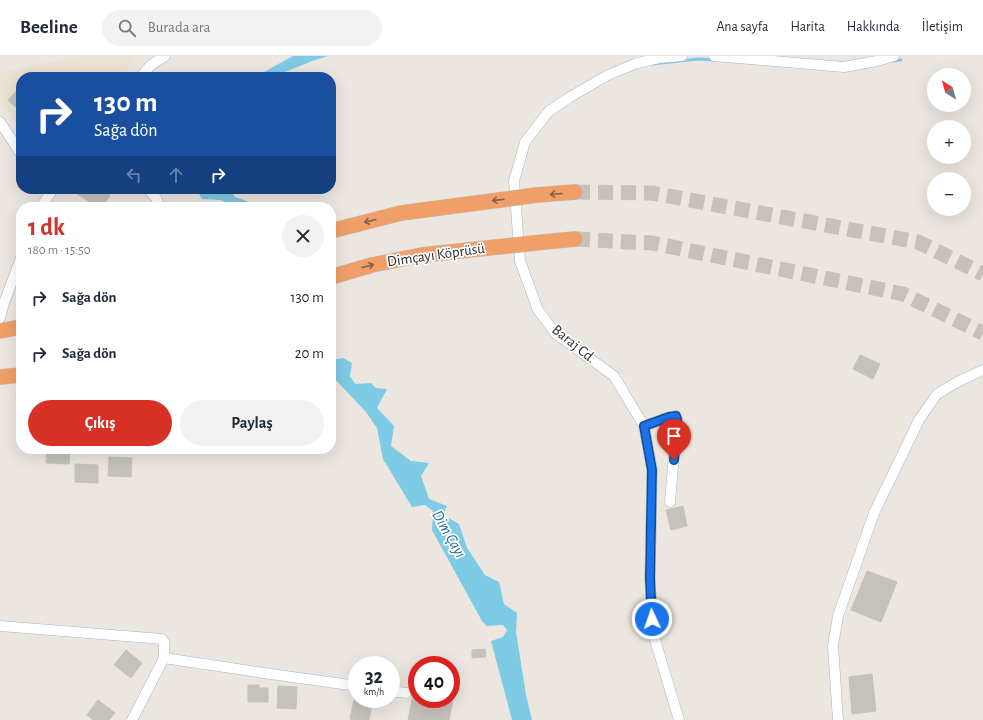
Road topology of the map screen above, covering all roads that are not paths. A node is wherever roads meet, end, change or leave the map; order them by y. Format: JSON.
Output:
{"nodes":[{"id":1,"x":165,"y":56,"type":"edge"},
{"id":2,"x":682,"y":56,"type":"edge"},
{"id":3,"x":714,"y":56,"type":"edge"},
{"id":4,"x":894,"y":56,"type":"edge"},
{"id":5,"x":149,"y":60,"type":"edge"},
{"id":6,"x":143,"y":72,"type":"edge"},
{"id":7,"x":0,"y":122,"type":"edge"},
{"id":8,"x":16,"y":146,"type":"edge"},
{"id":9,"x":576,"y":192,"type":"tunnel mouth"},
{"id":10,"x":336,"y":229,"type":"edge"},
{"id":11,"x":575,"y":239,"type":"tunnel mouth"},
{"id":12,"x":16,"y":271,"type":"edge"},
{"id":13,"x":336,"y":276,"type":"edge"},
{"id":14,"x":0,"y":318,"type":"edge"},
{"id":15,"x":16,"y":328,"type":"edge"},
{"id":16,"x":0,"y":331,"type":"edge"},
{"id":17,"x":983,"y":370,"type":"edge"},
{"id":18,"x":16,"y":375,"type":"edge"},
{"id":19,"x":0,"y":377,"type":"edge"},
{"id":20,"x":644,"y":426,"type":"junction"},
{"id":21,"x":670,"y":502,"type":"dead end"},
{"id":22,"x":0,"y":626,"type":"edge"},
{"id":23,"x":164,"y":658,"type":"junction"},
{"id":24,"x":348,"y":685,"type":"edge"},
{"id":25,"x":400,"y":692,"type":"edge"},
{"id":26,"x":406,"y":693,"type":"dead end"},
{"id":27,"x":132,"y":720,"type":"edge"},
{"id":28,"x":678,"y":720,"type":"edge"},
{"id":29,"x":838,"y":720,"type":"edge"}],
"edges":[{"from":1,"to":5,"type":"street"},
{"from":2,"to":20,"type":"street","name":"Baraj Cd."},
{"from":3,"to":4,"type":"street"},
{"from":5,"to":6,"type":"street"},
{"from":7,"to":8,"type":"street"},
{"from":9,"to":10,"type":"highway","one_way":true,"bridge":true},
{"from":13,"to":11,"type":"highway","name":"Dimçayı Köprüsü","one_way":true,"bridge":true},
{"from":12,"to":14,"type":"street"},
{"from":15,"to":16,"type":"highway"},
{"from":17,"to":29,"type":"street"},
{"from":18,"to":19,"type":"highway"},
{"from":20,"to":21,"type":"street"},
{"from":20,"to":28,"type":"street","name":"Baraj Cd."},
{"from":22,"to":23,"type":"street"},
{"from":23,"to":24,"type":"street"},
{"from":23,"to":27,"type":"street"},
{"from":25,"to":26,"type":"street"}]}
